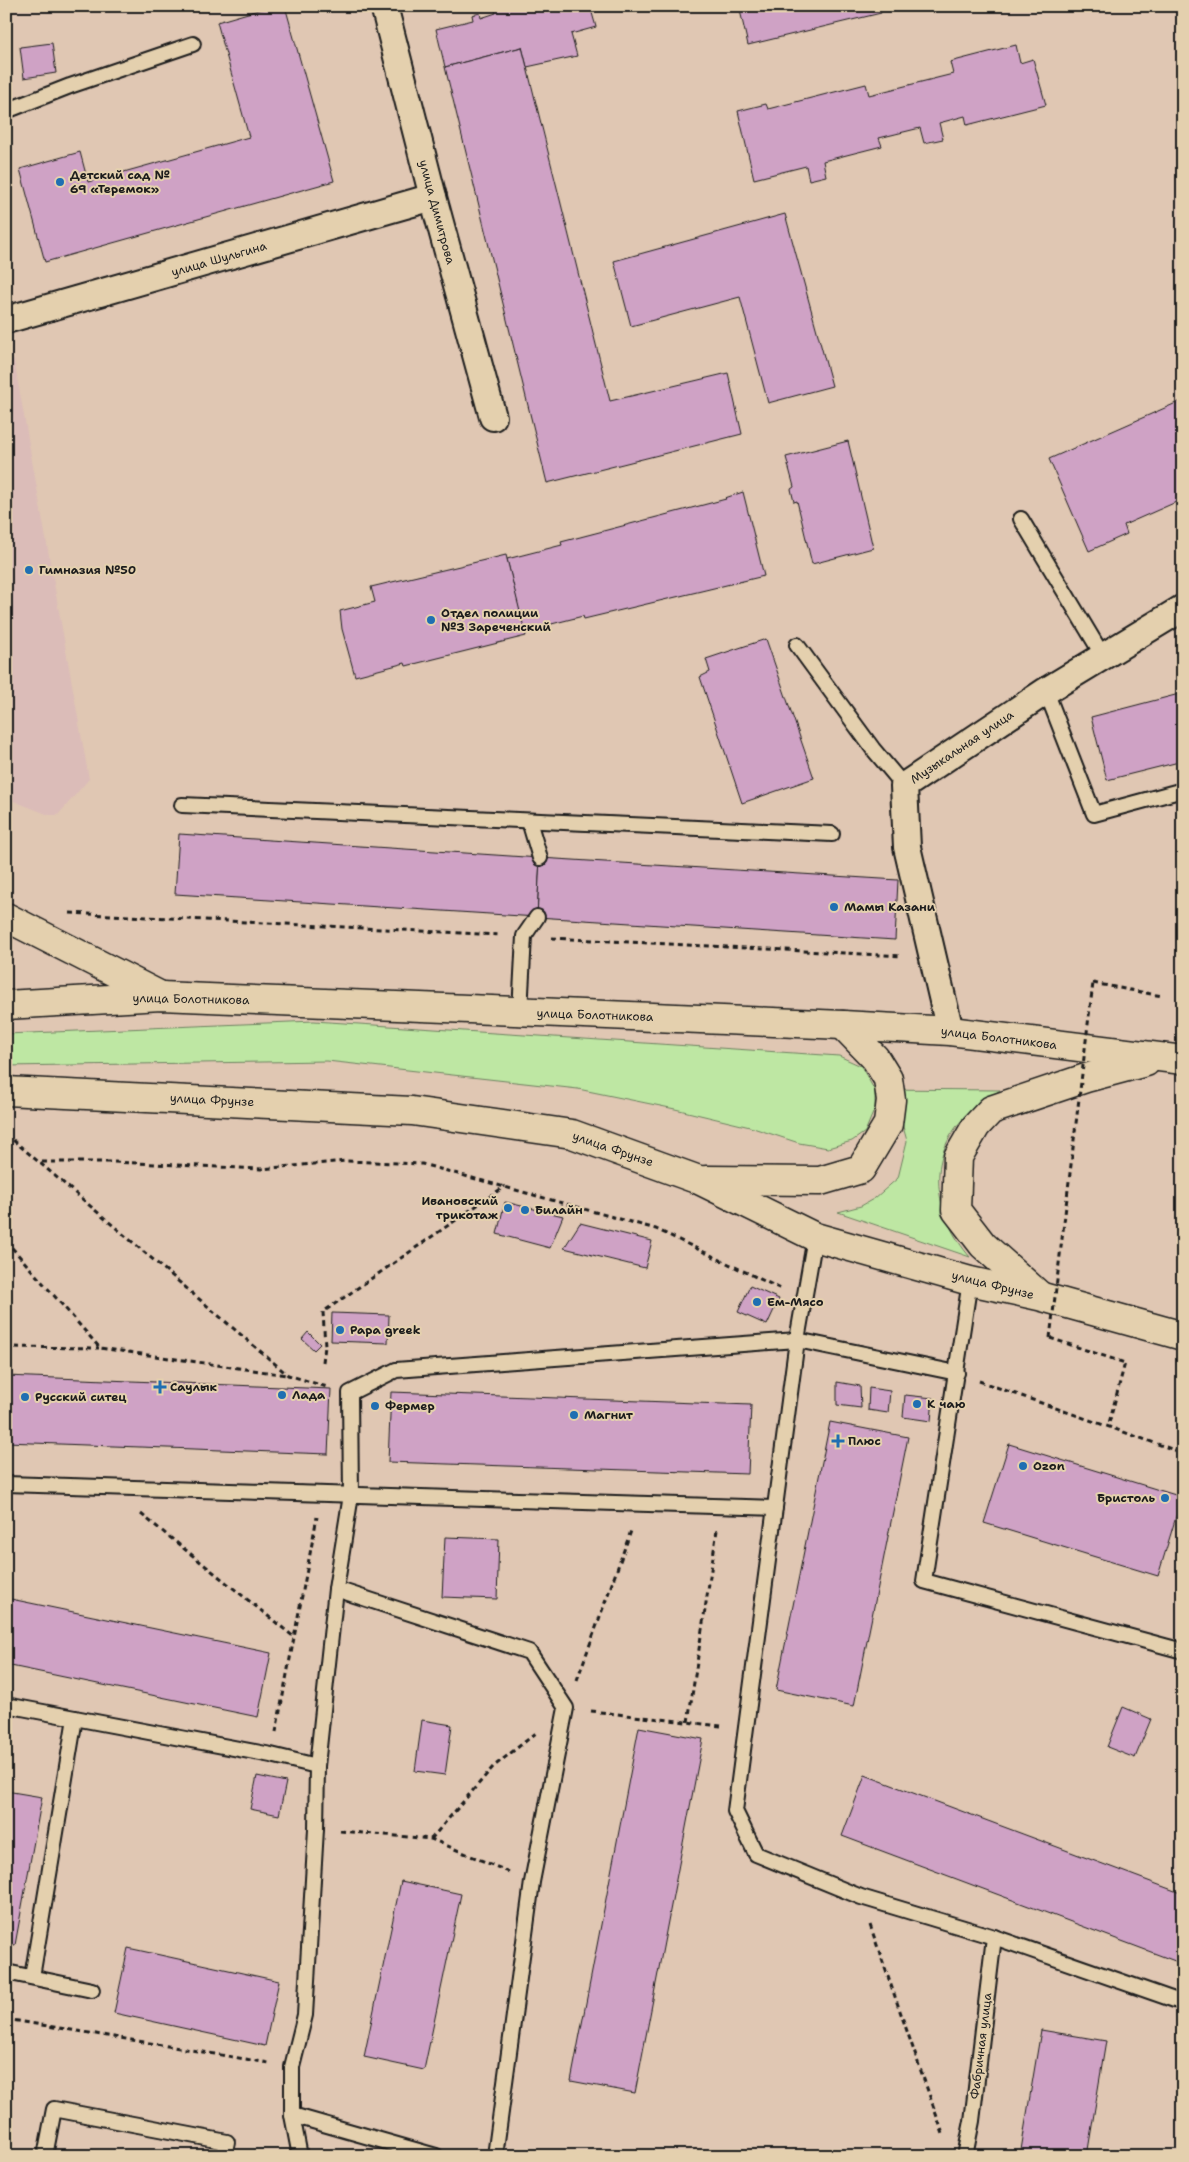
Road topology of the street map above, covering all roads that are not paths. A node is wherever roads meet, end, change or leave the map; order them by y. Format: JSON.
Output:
{"nodes":[{"id":1,"x":384,"y":6,"type":"edge"},
{"id":2,"x":194,"y":44,"type":"dead end"},
{"id":3,"x":6,"y":111,"type":"edge"},
{"id":4,"x":433,"y":197,"type":"junction"},
{"id":5,"x":6,"y":320,"type":"edge"},
{"id":6,"x":493,"y":417,"type":"dead end"},
{"id":7,"x":1021,"y":519,"type":"dead end"},
{"id":8,"x":1183,"y":608,"type":"edge"},
{"id":9,"x":797,"y":645,"type":"dead end"},
{"id":10,"x":1103,"y":656,"type":"junction"},
{"id":11,"x":1046,"y":691,"type":"junction"},
{"id":12,"x":904,"y":786,"type":"junction"},
{"id":13,"x":1183,"y":790,"type":"edge"},
{"id":14,"x":182,"y":805,"type":"dead end"},
{"id":15,"x":529,"y":820,"type":"junction"},
{"id":16,"x":832,"y":834,"type":"dead end"},
{"id":17,"x":540,"y":858,"type":"dead end"},
{"id":18,"x":6,"y":917,"type":"edge"},
{"id":19,"x":537,"y":917,"type":"dead end"},
{"id":20,"x":161,"y":996,"type":"junction"},
{"id":21,"x":6,"y":1006,"type":"edge"},
{"id":22,"x":520,"y":1012,"type":"junction"},
{"id":23,"x":843,"y":1026,"type":"junction"},
{"id":24,"x":950,"y":1031,"type":"junction"},
{"id":25,"x":1171,"y":1059,"type":"edge"},
{"id":26,"x":9,"y":1093,"type":"edge"},
{"id":27,"x":699,"y":1180,"type":"junction"},
{"id":28,"x":815,"y":1236,"type":"junction"},
{"id":29,"x":970,"y":1281,"type":"junction"},
{"id":30,"x":1040,"y":1296,"type":"junction"},
{"id":31,"x":1183,"y":1336,"type":"edge"},
{"id":32,"x":797,"y":1340,"type":"junction"},
{"id":33,"x":957,"y":1373,"type":"junction"},
{"id":34,"x":6,"y":1484,"type":"edge"},
{"id":35,"x":351,"y":1495,"type":"junction"},
{"id":36,"x":775,"y":1508,"type":"junction"},
{"id":37,"x":336,"y":1589,"type":"junction"},
{"id":38,"x":1183,"y":1652,"type":"edge"},
{"id":39,"x":6,"y":1705,"type":"edge"},
{"id":40,"x":75,"y":1718,"type":"junction"},
{"id":41,"x":318,"y":1766,"type":"junction"},
{"id":42,"x":994,"y":1937,"type":"junction"},
{"id":43,"x":6,"y":1972,"type":"edge"},
{"id":44,"x":32,"y":1977,"type":"junction"},
{"id":45,"x":92,"y":1990,"type":"dead end"},
{"id":46,"x":1183,"y":2003,"type":"edge"},
{"id":47,"x":292,"y":2116,"type":"junction"},
{"id":48,"x":45,"y":2156,"type":"edge"},
{"id":49,"x":224,"y":2156,"type":"edge"},
{"id":50,"x":300,"y":2156,"type":"edge"},
{"id":51,"x":436,"y":2156,"type":"edge"},
{"id":52,"x":494,"y":2156,"type":"edge"},
{"id":53,"x":965,"y":2156,"type":"edge"}],
"edges":[{"from":1,"to":4,"type":"street","name":"улица Димитрова"},
{"from":2,"to":3,"type":"lane"},
{"from":4,"to":5,"type":"street","name":"улица Шульгина"},
{"from":4,"to":6,"type":"street","name":"улица Димитрова"},
{"from":7,"to":10,"type":"lane"},
{"from":8,"to":10,"type":"street","name":"Музыкальная улица"},
{"from":9,"to":12,"type":"lane"},
{"from":10,"to":11,"type":"street","name":"Музыкальная улица"},
{"from":11,"to":12,"type":"street","name":"Музыкальная улица"},
{"from":11,"to":13,"type":"lane"},
{"from":12,"to":24,"type":"street","name":"Музыкальная улица"},
{"from":14,"to":15,"type":"lane"},
{"from":15,"to":16,"type":"lane"},
{"from":15,"to":17,"type":"lane"},
{"from":18,"to":20,"type":"main road"},
{"from":19,"to":22,"type":"lane"},
{"from":20,"to":21,"type":"main road","name":"улица Болотникова"},
{"from":20,"to":22,"type":"main road","name":"улица Болотникова"},
{"from":22,"to":23,"type":"main road","name":"улица Болотникова"},
{"from":23,"to":24,"type":"main road","name":"улица Болотникова"},
{"from":23,"to":27,"type":"main road"},
{"from":24,"to":25,"type":"main road","name":"улица Болотникова"},
{"from":25,"to":30,"type":"main road"},
{"from":26,"to":27,"type":"main road","name":"улица Фрунзе"},
{"from":27,"to":28,"type":"main road","name":"улица Фрунзе"},
{"from":28,"to":29,"type":"main road","name":"улица Фрунзе"},
{"from":28,"to":32,"type":"lane"},
{"from":29,"to":30,"type":"main road","name":"улица Фрунзе"},
{"from":29,"to":33,"type":"lane"},
{"from":30,"to":31,"type":"main road","name":"улица Фрунзе"},
{"from":32,"to":33,"type":"lane"},
{"from":32,"to":35,"type":"lane"},
{"from":32,"to":36,"type":"lane"},
{"from":33,"to":38,"type":"lane"},
{"from":34,"to":35,"type":"lane"},
{"from":35,"to":36,"type":"lane"},
{"from":35,"to":37,"type":"lane"},
{"from":36,"to":42,"type":"lane"},
{"from":37,"to":41,"type":"lane"},
{"from":37,"to":52,"type":"lane"},
{"from":39,"to":40,"type":"lane"},
{"from":40,"to":41,"type":"lane"},
{"from":40,"to":44,"type":"lane"},
{"from":41,"to":47,"type":"lane"},
{"from":42,"to":46,"type":"lane"},
{"from":42,"to":53,"type":"lane","name":"Фабричная улица"},
{"from":43,"to":44,"type":"lane"},
{"from":44,"to":45,"type":"lane"},
{"from":47,"to":50,"type":"lane"},
{"from":47,"to":51,"type":"lane"},
{"from":48,"to":49,"type":"lane"}]}
